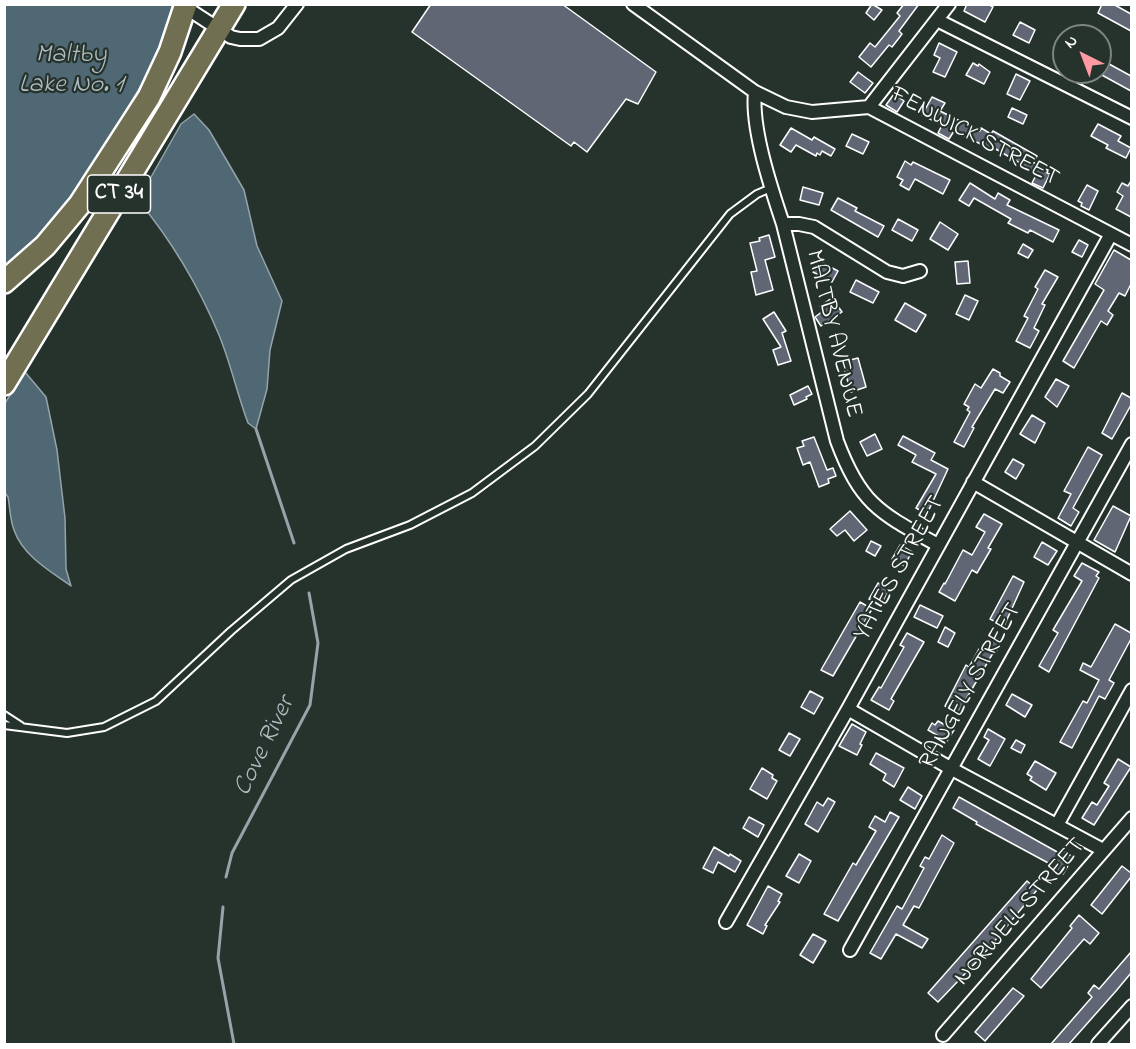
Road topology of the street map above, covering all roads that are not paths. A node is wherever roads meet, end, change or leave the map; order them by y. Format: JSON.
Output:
{"nodes":[{"id":1,"x":234,"y":4,"type":"edge"},
{"id":2,"x":297,"y":4,"type":"edge"},
{"id":3,"x":633,"y":4,"type":"edge"},
{"id":4,"x":949,"y":4,"type":"edge"},
{"id":5,"x":185,"y":6,"type":"edge"},
{"id":6,"x":937,"y":20,"type":"junction"},
{"id":7,"x":220,"y":29,"type":"junction"},
{"id":8,"x":755,"y":92,"type":"junction"},
{"id":9,"x":869,"y":107,"type":"junction"},
{"id":10,"x":1131,"y":118,"type":"edge"},
{"id":11,"x":771,"y":188,"type":"junction"},
{"id":12,"x":783,"y":224,"type":"junction"},
{"id":13,"x":1111,"y":234,"type":"junction"},
{"id":14,"x":1131,"y":245,"type":"edge"},
{"id":15,"x":920,"y":271,"type":"dead end"},
{"id":16,"x":4,"y":282,"type":"edge"},
{"id":17,"x":4,"y":384,"type":"edge"},
{"id":18,"x":1131,"y":444,"type":"edge"},
{"id":19,"x":973,"y":482,"type":"junction"},
{"id":20,"x":1077,"y":544,"type":"junction"},
{"id":21,"x":938,"y":545,"type":"junction"},
{"id":22,"x":1131,"y":574,"type":"edge"},
{"id":23,"x":1131,"y":690,"type":"edge"},
{"id":24,"x":848,"y":709,"type":"junction"},
{"id":25,"x":4,"y":715,"type":"edge"},
{"id":26,"x":4,"y":725,"type":"edge"},
{"id":27,"x":24,"y":728,"type":"junction"},
{"id":28,"x":950,"y":768,"type":"junction"},
{"id":29,"x":1131,"y":818,"type":"edge"},
{"id":30,"x":1057,"y":825,"type":"junction"},
{"id":31,"x":1103,"y":850,"type":"junction"},
{"id":32,"x":726,"y":922,"type":"dead end"},
{"id":33,"x":850,"y":950,"type":"dead end"},
{"id":34,"x":1131,"y":1006,"type":"edge"},
{"id":35,"x":943,"y":1035,"type":"dead end"},
{"id":36,"x":1098,"y":1044,"type":"edge"}],
"edges":[{"from":1,"to":7,"type":"highway","number":"CT 34"},
{"from":2,"to":7,"type":"street"},
{"from":3,"to":8,"type":"street","name":"FENWICK STREET"},
{"from":4,"to":6,"type":"street"},
{"from":5,"to":7,"type":"street"},
{"from":5,"to":16,"type":"highway","number":"CT 34"},
{"from":6,"to":9,"type":"street"},
{"from":6,"to":10,"type":"street"},
{"from":7,"to":17,"type":"highway","number":"CT 34"},
{"from":8,"to":9,"type":"street","name":"FENWICK STREET"},
{"from":8,"to":11,"type":"street","name":"MALTBY AVENUE"},
{"from":9,"to":13,"type":"street","name":"FENWICK STREET"},
{"from":11,"to":12,"type":"street","name":"MALTBY AVENUE"},
{"from":11,"to":27,"type":"lane"},
{"from":12,"to":15,"type":"street"},
{"from":12,"to":21,"type":"street","name":"MALTBY AVENUE"},
{"from":13,"to":14,"type":"street","name":"FENWICK STREET"},
{"from":13,"to":19,"type":"street","name":"YATES STREET"},
{"from":18,"to":20,"type":"street","name":"RANGELY STREET"},
{"from":19,"to":20,"type":"street"},
{"from":19,"to":21,"type":"street","name":"YATES STREET"},
{"from":20,"to":22,"type":"street"},
{"from":20,"to":28,"type":"street","name":"RANGELY STREET"},
{"from":21,"to":24,"type":"street","name":"YATES STREET"},
{"from":23,"to":30,"type":"street"},
{"from":24,"to":28,"type":"street"},
{"from":24,"to":32,"type":"street","name":"YATES STREET"},
{"from":25,"to":27,"type":"lane"},
{"from":26,"to":27,"type":"lane"},
{"from":28,"to":30,"type":"street"},
{"from":28,"to":33,"type":"street","name":"RANGELY STREET"},
{"from":29,"to":31,"type":"street","name":"NORWELL STREET"},
{"from":30,"to":31,"type":"street"},
{"from":31,"to":35,"type":"street","name":"NORWELL STREET"},
{"from":34,"to":36,"type":"street"}]}
